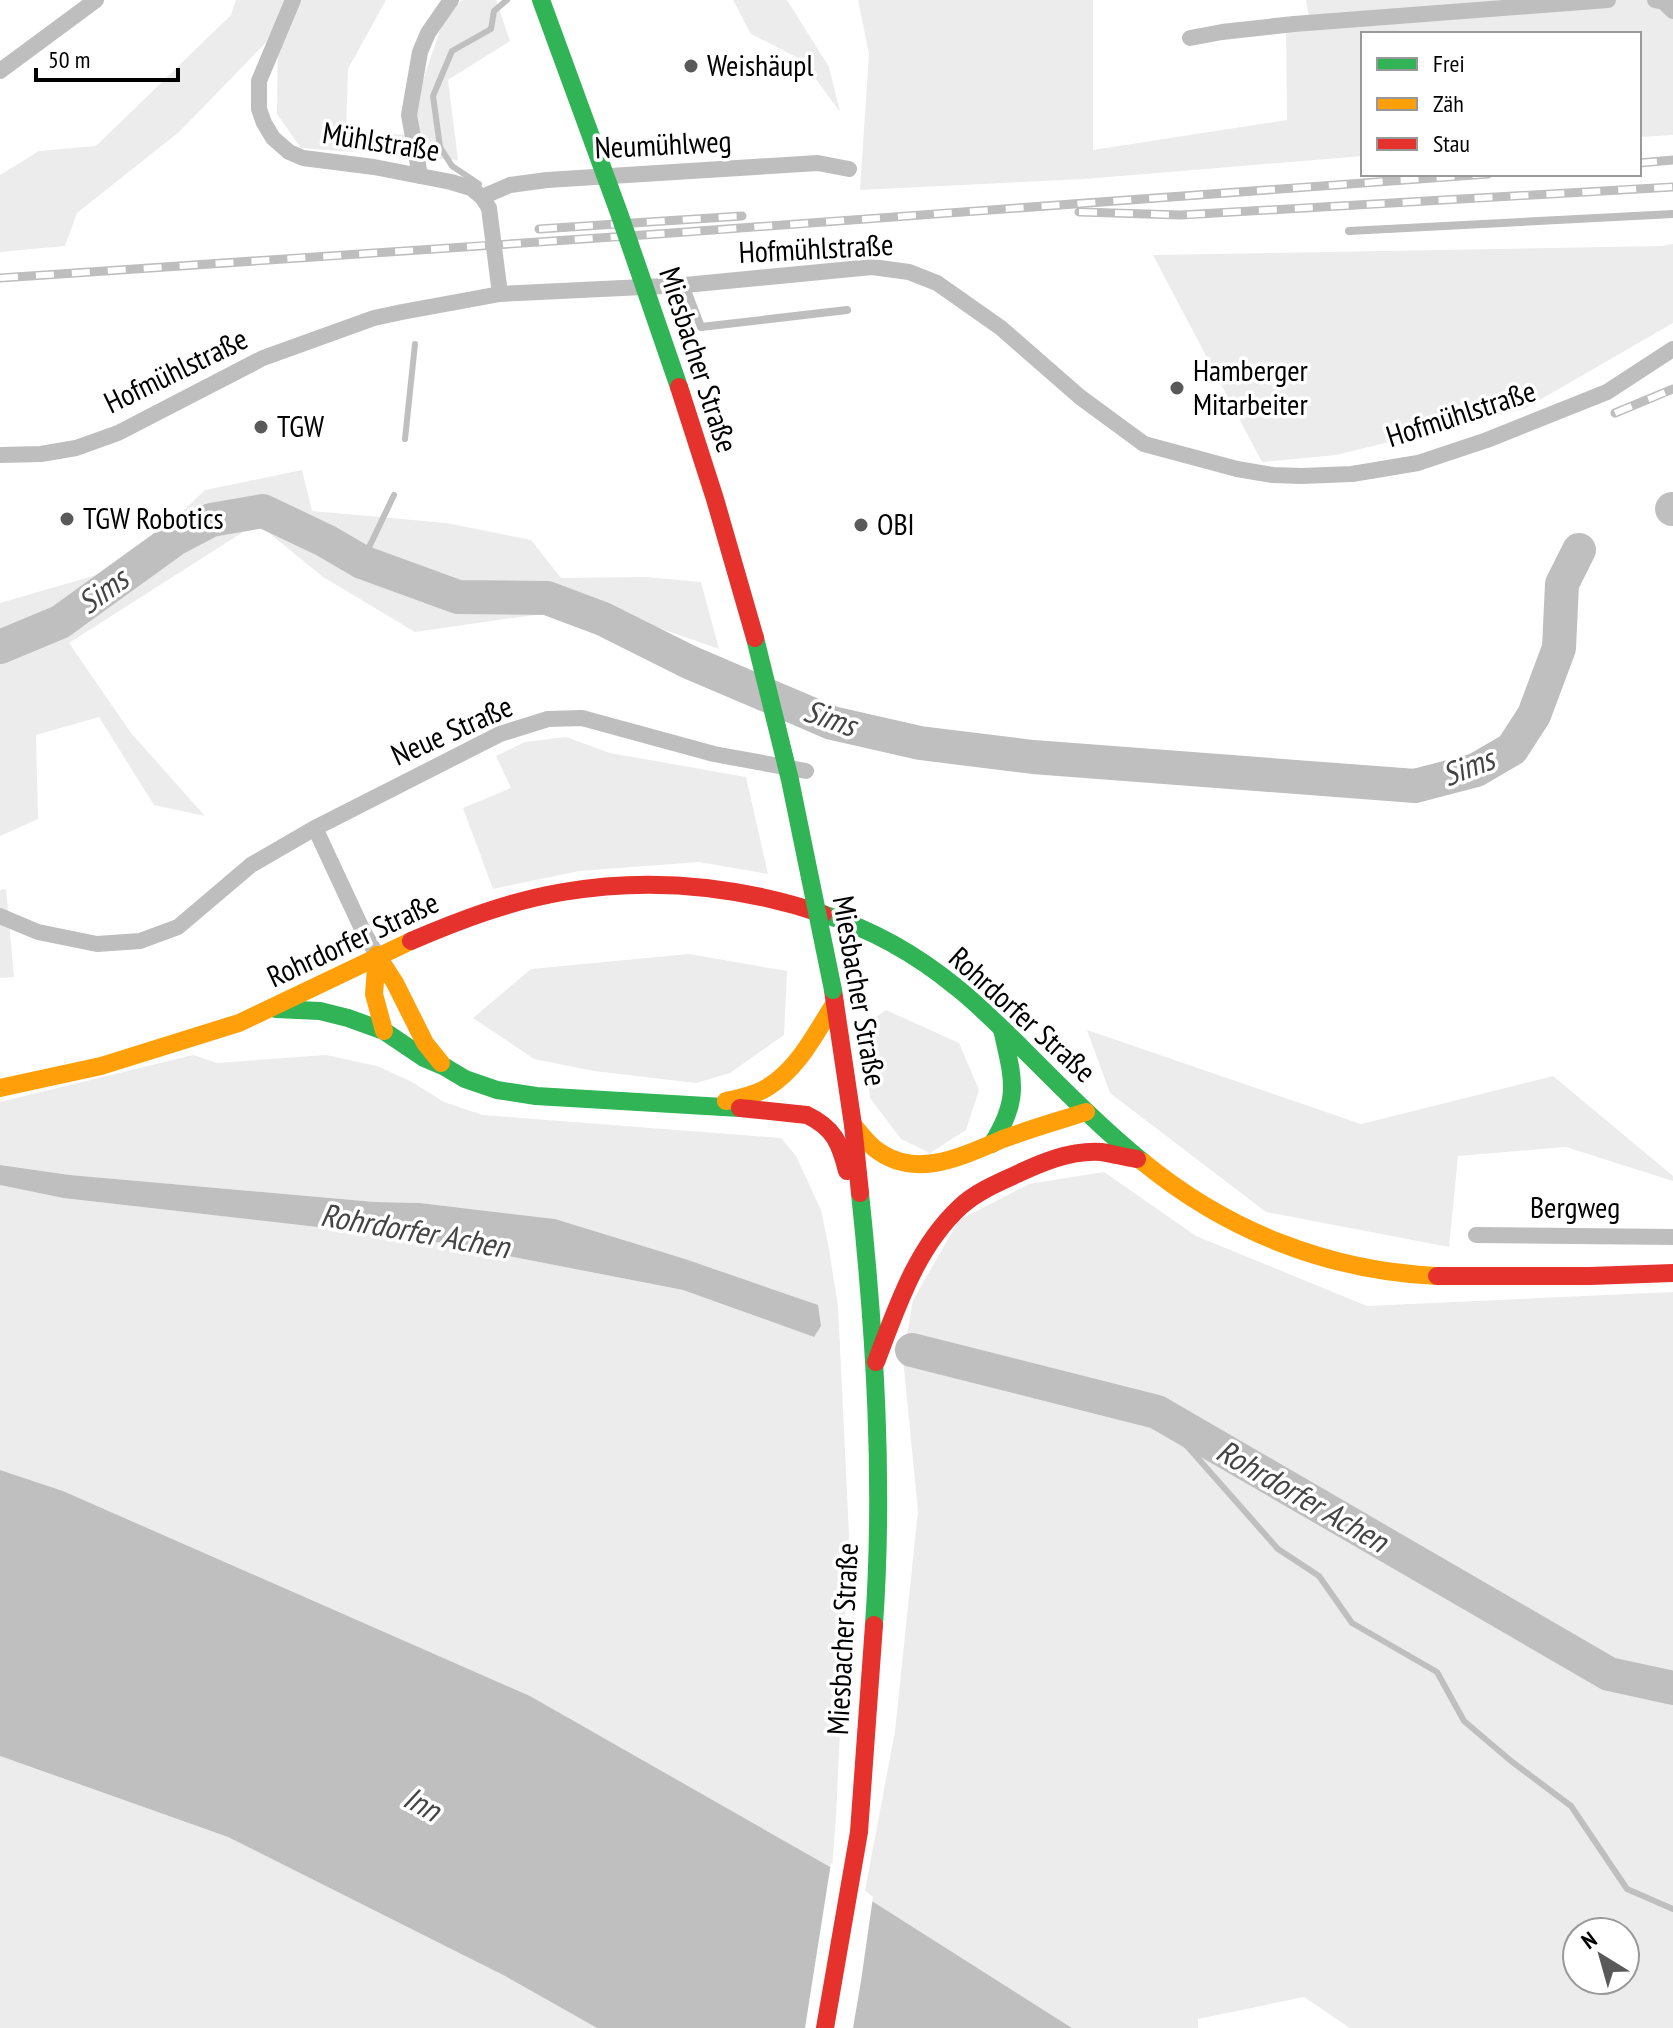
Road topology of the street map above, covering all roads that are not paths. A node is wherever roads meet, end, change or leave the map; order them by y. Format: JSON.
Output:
{"nodes":[{"id":1,"x":96,"y":0,"type":"edge"},
{"id":2,"x":293,"y":0,"type":"edge"},
{"id":3,"x":451,"y":0,"type":"edge"},
{"id":4,"x":541,"y":0,"type":"edge"},
{"id":5,"x":1608,"y":0,"type":"edge"},
{"id":6,"x":1655,"y":0,"type":"edge"},
{"id":7,"x":1673,"y":11,"type":"edge"},
{"id":8,"x":1190,"y":38,"type":"dead end"},
{"id":9,"x":1,"y":69,"type":"edge"},
{"id":10,"x":849,"y":169,"type":"dead end"},
{"id":11,"x":420,"y":176,"type":"junction"},
{"id":12,"x":482,"y":197,"type":"junction"},
{"id":13,"x":1673,"y":214,"type":"edge"},
{"id":14,"x":1349,"y":231,"type":"dead end"},
{"id":15,"x":685,"y":285,"type":"junction"},
{"id":16,"x":500,"y":294,"type":"junction"},
{"id":17,"x":847,"y":310,"type":"dead end"},
{"id":18,"x":1673,"y":349,"type":"edge"},
{"id":19,"x":0,"y":455,"type":"edge"},
{"id":20,"x":806,"y":771,"type":"dead end"},
{"id":21,"x":315,"y":828,"type":"junction"},
{"id":22,"x":0,"y":916,"type":"edge"},
{"id":23,"x":377,"y":955,"type":"junction"},
{"id":24,"x":834,"y":997,"type":"junction"},
{"id":25,"x":272,"y":1009,"type":"junction"},
{"id":26,"x":1002,"y":1029,"type":"junction"},
{"id":27,"x":384,"y":1031,"type":"junction"},
{"id":28,"x":445,"y":1067,"type":"junction"},
{"id":29,"x":0,"y":1088,"type":"edge"},
{"id":30,"x":712,"y":1105,"type":"junction"},
{"id":31,"x":1090,"y":1116,"type":"junction"},
{"id":32,"x":853,"y":1125,"type":"junction"},
{"id":33,"x":992,"y":1144,"type":"junction"},
{"id":34,"x":1057,"y":1156,"type":"junction"},
{"id":35,"x":1137,"y":1159,"type":"junction"},
{"id":36,"x":1476,"y":1235,"type":"dead end"},
{"id":37,"x":1673,"y":1237,"type":"edge"},
{"id":38,"x":868,"y":1270,"type":"junction"},
{"id":39,"x":1673,"y":1273,"type":"edge"},
{"id":40,"x":873,"y":1368,"type":"junction"},
{"id":41,"x":825,"y":2028,"type":"edge"}],
"edges":[{"from":1,"to":9,"type":"street"},
{"from":2,"to":11,"type":"street","name":"Mühlstraße"},
{"from":3,"to":11,"type":"street"},
{"from":4,"to":24,"type":"main road","name":"Miesbacher Straße","bridge":true},
{"from":5,"to":8,"type":"street"},
{"from":6,"to":7,"type":"street"},
{"from":10,"to":12,"type":"street","name":"Neumühlweg"},
{"from":11,"to":12,"type":"street","name":"Mühlstraße"},
{"from":12,"to":16,"type":"street"},
{"from":13,"to":14,"type":"lane"},
{"from":15,"to":16,"type":"street","name":"Hofmühlstraße"},
{"from":15,"to":17,"type":"lane"},
{"from":15,"to":18,"type":"street","name":"Hofmühlstraße"},
{"from":16,"to":19,"type":"street","name":"Hofmühlstraße"},
{"from":20,"to":21,"type":"street","name":"Neue Straße"},
{"from":21,"to":22,"type":"street","name":"Neue Straße"},
{"from":21,"to":23,"type":"street"},
{"from":23,"to":25,"type":"main road","name":"Rohrdorfer Straße"},
{"from":23,"to":26,"type":"main road","name":"Rohrdorfer Straße"},
{"from":23,"to":27,"type":"main road"},
{"from":23,"to":28,"type":"main road"},
{"from":24,"to":30,"type":"main road"},
{"from":24,"to":32,"type":"main road","name":"Miesbacher Straße"},
{"from":25,"to":27,"type":"main road"},
{"from":25,"to":29,"type":"main road","name":"Rohrdorfer Straße"},
{"from":26,"to":31,"type":"main road","name":"Rohrdorfer Straße"},
{"from":26,"to":33,"type":"main road"},
{"from":27,"to":28,"type":"main road"},
{"from":28,"to":30,"type":"main road"},
{"from":30,"to":38,"type":"main road"},
{"from":31,"to":33,"type":"main road"},
{"from":31,"to":34,"type":"main road"},
{"from":31,"to":35,"type":"main road","name":"Rohrdorfer Straße"},
{"from":32,"to":33,"type":"main road"},
{"from":32,"to":38,"type":"main road","name":"Miesbacher Straße"},
{"from":34,"to":35,"type":"main road"},
{"from":34,"to":40,"type":"main road"},
{"from":35,"to":39,"type":"main road","name":"Rohrdorfer Straße"},
{"from":36,"to":37,"type":"street","name":"Bergweg"},
{"from":38,"to":40,"type":"main road","name":"Miesbacher Straße"},
{"from":40,"to":41,"type":"main road","name":"Miesbacher Straße"}]}
